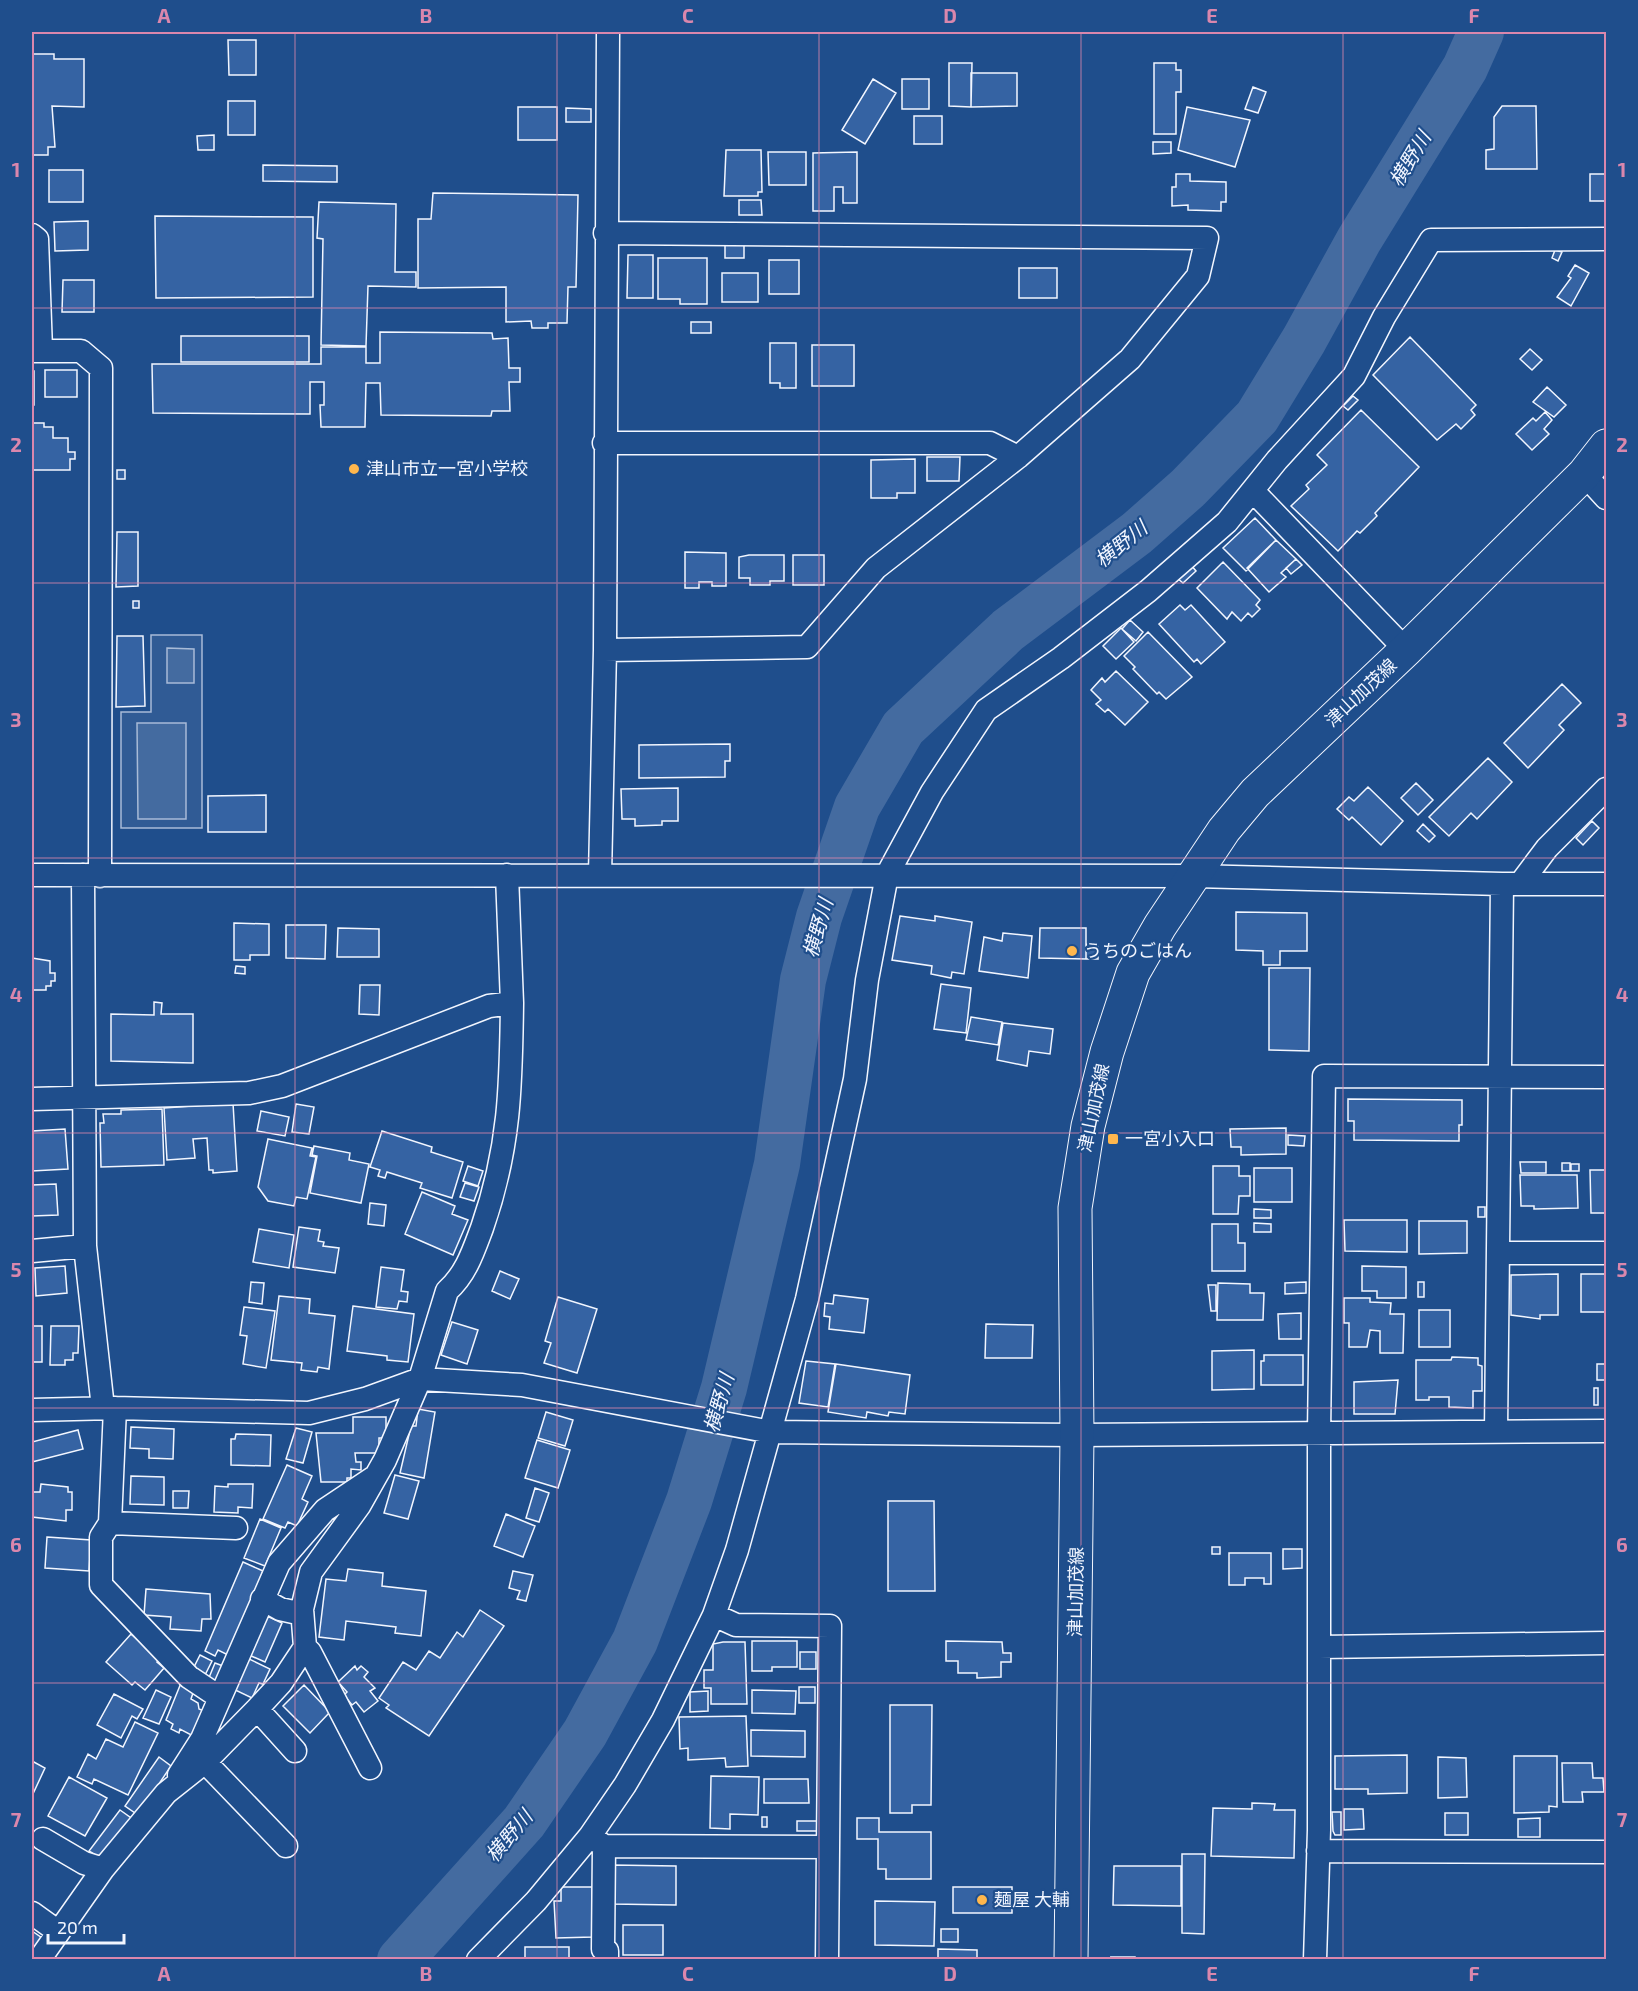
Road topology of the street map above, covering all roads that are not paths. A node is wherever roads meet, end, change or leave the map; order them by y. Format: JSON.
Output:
{"nodes":[{"id":1,"x":608,"y":32,"type":"edge"},
{"id":2,"x":605,"y":233,"type":"junction"},
{"id":3,"x":32,"y":235,"type":"edge"},
{"id":4,"x":1606,"y":239,"type":"edge"},
{"id":5,"x":36,"y":351,"type":"edge"},
{"id":6,"x":604,"y":443,"type":"junction"},
{"id":7,"x":1606,"y":446,"type":"edge"},
{"id":8,"x":1018,"y":457,"type":"junction"},
{"id":9,"x":1584,"y":474,"type":"junction"},
{"id":10,"x":1253,"y":491,"type":"junction"},
{"id":11,"x":1606,"y":498,"type":"edge"},
{"id":12,"x":605,"y":650,"type":"junction"},
{"id":13,"x":1406,"y":651,"type":"junction"},
{"id":14,"x":1606,"y":789,"type":"edge"},
{"id":15,"x":32,"y":875,"type":"edge"},
{"id":16,"x":507,"y":875,"type":"junction"},
{"id":17,"x":600,"y":875,"type":"junction"},
{"id":18,"x":886,"y":875,"type":"junction"},
{"id":19,"x":92,"y":876,"type":"junction"},
{"id":20,"x":1194,"y":876,"type":"junction"},
{"id":21,"x":1511,"y":884,"type":"junction"},
{"id":22,"x":1606,"y":884,"type":"edge"},
{"id":23,"x":512,"y":1003,"type":"junction"},
{"id":24,"x":1499,"y":1076,"type":"junction"},
{"id":25,"x":1606,"y":1077,"type":"edge"},
{"id":26,"x":84,"y":1096,"type":"junction"},
{"id":27,"x":32,"y":1099,"type":"edge"},
{"id":28,"x":85,"y":1246,"type":"junction"},
{"id":29,"x":32,"y":1251,"type":"edge"},
{"id":30,"x":1499,"y":1253,"type":"junction"},
{"id":31,"x":1606,"y":1253,"type":"edge"},
{"id":32,"x":420,"y":1379,"type":"junction"},
{"id":33,"x":109,"y":1408,"type":"junction"},
{"id":34,"x":32,"y":1410,"type":"edge"},
{"id":35,"x":760,"y":1430,"type":"junction"},
{"id":36,"x":1496,"y":1431,"type":"junction"},
{"id":37,"x":1606,"y":1431,"type":"edge"},
{"id":38,"x":1319,"y":1433,"type":"junction"},
{"id":39,"x":1077,"y":1435,"type":"junction"},
{"id":40,"x":375,"y":1477,"type":"junction"},
{"id":41,"x":110,"y":1523,"type":"junction"},
{"id":42,"x":236,"y":1528,"type":"dead end"},
{"id":43,"x":262,"y":1599,"type":"junction"},
{"id":44,"x":302,"y":1614,"type":"junction"},
{"id":45,"x":714,"y":1616,"type":"junction"},
{"id":46,"x":1606,"y":1643,"type":"edge"},
{"id":47,"x":305,"y":1647,"type":"junction"},
{"id":48,"x":1320,"y":1647,"type":"junction"},
{"id":49,"x":219,"y":1697,"type":"junction"},
{"id":50,"x":257,"y":1709,"type":"junction"},
{"id":51,"x":295,"y":1751,"type":"dead end"},
{"id":52,"x":205,"y":1762,"type":"junction"},
{"id":53,"x":370,"y":1768,"type":"dead end"},
{"id":54,"x":166,"y":1793,"type":"junction"},
{"id":55,"x":43,"y":1839,"type":"dead end"},
{"id":56,"x":597,"y":1841,"type":"junction"},
{"id":57,"x":286,"y":1846,"type":"dead end"},
{"id":58,"x":828,"y":1847,"type":"junction"},
{"id":59,"x":1318,"y":1851,"type":"junction"},
{"id":60,"x":1606,"y":1852,"type":"edge"},
{"id":61,"x":103,"y":1869,"type":"junction"},
{"id":62,"x":32,"y":1913,"type":"edge"},
{"id":63,"x":57,"y":1931,"type":"junction"},
{"id":64,"x":39,"y":1959,"type":"edge"},
{"id":65,"x":478,"y":1959,"type":"edge"},
{"id":66,"x":607,"y":1959,"type":"edge"},
{"id":67,"x":827,"y":1959,"type":"edge"},
{"id":68,"x":1071,"y":1959,"type":"edge"},
{"id":69,"x":1315,"y":1959,"type":"edge"}],
"edges":[{"from":1,"to":2,"type":"street"},
{"from":2,"to":6,"type":"street"},
{"from":2,"to":8,"type":"street"},
{"from":3,"to":5,"type":"street"},
{"from":4,"to":10,"type":"street"},
{"from":5,"to":19,"type":"street"},
{"from":6,"to":8,"type":"street"},
{"from":6,"to":12,"type":"street"},
{"from":7,"to":9,"type":"main road","name":"津山加茂線"},
{"from":8,"to":12,"type":"street"},
{"from":9,"to":11,"type":"street"},
{"from":9,"to":13,"type":"main road","name":"津山加茂線"},
{"from":10,"to":13,"type":"street"},
{"from":10,"to":18,"type":"street"},
{"from":12,"to":17,"type":"street"},
{"from":13,"to":20,"type":"main road","name":"津山加茂線"},
{"from":14,"to":21,"type":"street"},
{"from":15,"to":19,"type":"street"},
{"from":16,"to":17,"type":"street"},
{"from":16,"to":19,"type":"street"},
{"from":16,"to":23,"type":"street"},
{"from":17,"to":18,"type":"street"},
{"from":18,"to":20,"type":"street"},
{"from":18,"to":35,"type":"street"},
{"from":19,"to":26,"type":"street"},
{"from":20,"to":21,"type":"street"},
{"from":20,"to":39,"type":"main road","name":"津山加茂線"},
{"from":21,"to":22,"type":"street"},
{"from":21,"to":24,"type":"street"},
{"from":23,"to":26,"type":"street"},
{"from":23,"to":32,"type":"street"},
{"from":24,"to":25,"type":"street"},
{"from":24,"to":30,"type":"street"},
{"from":24,"to":38,"type":"street"},
{"from":26,"to":27,"type":"street"},
{"from":26,"to":28,"type":"street"},
{"from":28,"to":29,"type":"street"},
{"from":28,"to":33,"type":"street"},
{"from":30,"to":31,"type":"street"},
{"from":30,"to":36,"type":"street"},
{"from":32,"to":33,"type":"street"},
{"from":32,"to":35,"type":"street"},
{"from":32,"to":40,"type":"street"},
{"from":33,"to":34,"type":"street"},
{"from":33,"to":41,"type":"street"},
{"from":35,"to":39,"type":"street"},
{"from":35,"to":45,"type":"street"},
{"from":36,"to":37,"type":"street"},
{"from":36,"to":38,"type":"street"},
{"from":38,"to":39,"type":"street"},
{"from":38,"to":48,"type":"street"},
{"from":39,"to":68,"type":"main road","name":"津山加茂線"},
{"from":40,"to":43,"type":"street"},
{"from":40,"to":44,"type":"street"},
{"from":41,"to":42,"type":"street"},
{"from":41,"to":49,"type":"street"},
{"from":43,"to":44,"type":"street"},
{"from":43,"to":49,"type":"street"},
{"from":44,"to":47,"type":"street"},
{"from":45,"to":56,"type":"street"},
{"from":45,"to":58,"type":"street"},
{"from":46,"to":48,"type":"street"},
{"from":47,"to":50,"type":"street"},
{"from":47,"to":53,"type":"street"},
{"from":48,"to":59,"type":"street"},
{"from":49,"to":54,"type":"street"},
{"from":50,"to":51,"type":"street"},
{"from":50,"to":52,"type":"street"},
{"from":52,"to":54,"type":"street"},
{"from":52,"to":57,"type":"street"},
{"from":54,"to":61,"type":"street"},
{"from":55,"to":61,"type":"street"},
{"from":56,"to":58,"type":"street"},
{"from":56,"to":65,"type":"street"},
{"from":56,"to":66,"type":"street"},
{"from":58,"to":67,"type":"street"},
{"from":59,"to":60,"type":"street"},
{"from":59,"to":69,"type":"street"},
{"from":61,"to":63,"type":"street"},
{"from":62,"to":63,"type":"street"},
{"from":63,"to":64,"type":"street"}]}
